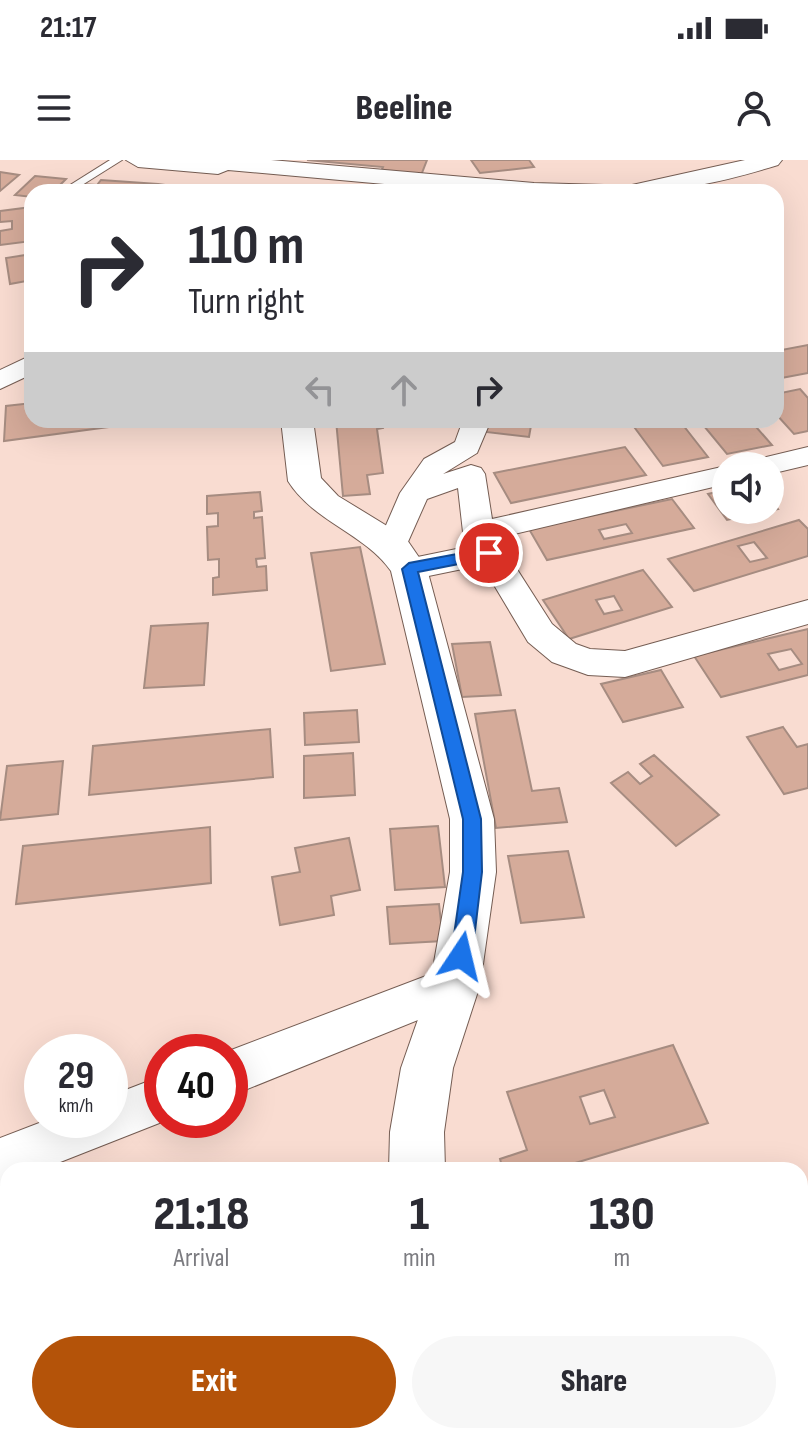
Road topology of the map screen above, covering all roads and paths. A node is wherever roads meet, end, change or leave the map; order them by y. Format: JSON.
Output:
{"nodes":[{"id":1,"x":117,"y":160,"type":"edge"},
{"id":2,"x":138,"y":160,"type":"edge"},
{"id":3,"x":189,"y":160,"type":"edge"},
{"id":4,"x":782,"y":163,"type":"edge"},
{"id":5,"x":229,"y":164,"type":"edge"},
{"id":6,"x":77,"y":184,"type":"edge"},
{"id":7,"x":233,"y":184,"type":"edge"},
{"id":8,"x":422,"y":184,"type":"edge"},
{"id":9,"x":460,"y":184,"type":"edge"},
{"id":10,"x":675,"y":184,"type":"edge"},
{"id":11,"x":723,"y":184,"type":"edge"},
{"id":12,"x":24,"y":368,"type":"edge"},
{"id":13,"x":0,"y":381,"type":"edge"},
{"id":14,"x":298,"y":428,"type":"edge"},
{"id":15,"x":471,"y":447,"type":"edge"},
{"id":16,"x":808,"y":456,"type":"edge"},
{"id":17,"x":784,"y":461,"type":"edge"},
{"id":18,"x":712,"y":479,"type":"edge"},
{"id":19,"x":483,"y":543,"type":"junction"},
{"id":20,"x":401,"y":557,"type":"junction"},
{"id":21,"x":808,"y":612,"type":"edge"},
{"id":22,"x":455,"y":985,"type":"junction"},
{"id":23,"x":248,"y":1066,"type":"edge"},
{"id":24,"x":62,"y":1138,"type":"edge"},
{"id":25,"x":0,"y":1162,"type":"edge"},
{"id":26,"x":417,"y":1162,"type":"edge"}],
"edges":[{"from":1,"to":6,"type":"lane"},
{"from":2,"to":5,"type":"main road"},
{"from":3,"to":5,"type":"main road"},
{"from":4,"to":10,"type":"main road"},
{"from":4,"to":11,"type":"main road"},
{"from":5,"to":7,"type":"main road"},
{"from":5,"to":8,"type":"main road"},
{"from":5,"to":9,"type":"main road"},
{"from":12,"to":13,"type":"street"},
{"from":14,"to":20,"type":"main road"},
{"from":15,"to":19,"type":"street"},
{"from":15,"to":20,"type":"street"},
{"from":16,"to":17,"type":"street"},
{"from":18,"to":19,"type":"street"},
{"from":19,"to":20,"type":"street"},
{"from":19,"to":21,"type":"street"},
{"from":20,"to":22,"type":"main road"},
{"from":22,"to":23,"type":"street"},
{"from":22,"to":26,"type":"main road"},
{"from":24,"to":25,"type":"street"}]}
